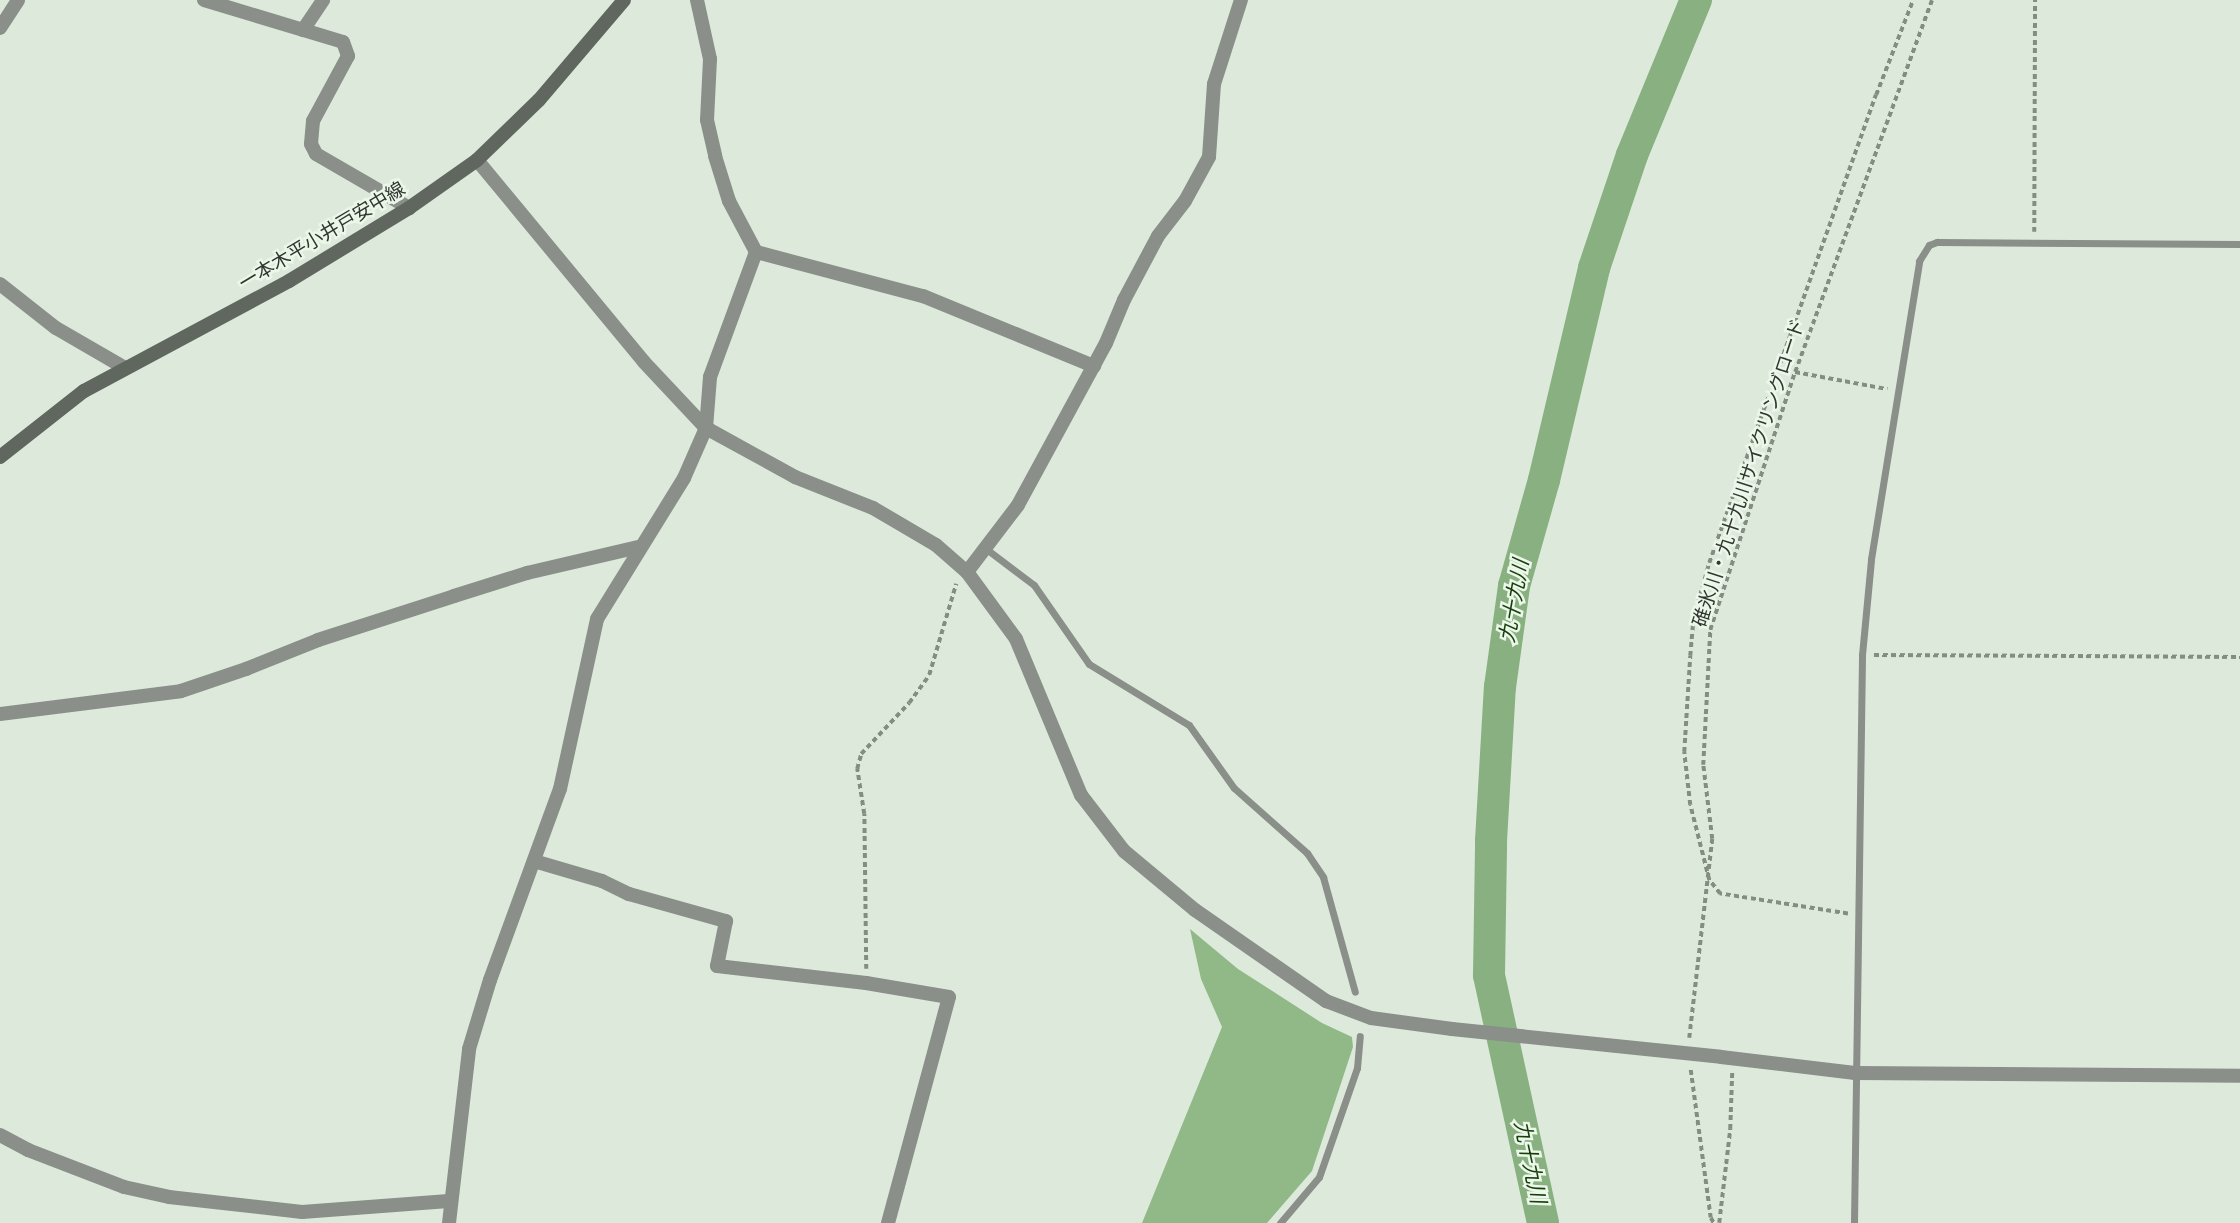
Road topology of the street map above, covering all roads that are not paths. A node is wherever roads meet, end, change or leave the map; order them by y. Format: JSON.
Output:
{"nodes":[{"id":1,"x":18,"y":0,"type":"edge"},
{"id":2,"x":204,"y":0,"type":"edge"},
{"id":3,"x":323,"y":0,"type":"edge"},
{"id":4,"x":624,"y":0,"type":"edge"},
{"id":5,"x":697,"y":0,"type":"edge"},
{"id":6,"x":1241,"y":0,"type":"edge"},
{"id":7,"x":0,"y":27,"type":"edge"},
{"id":8,"x":303,"y":30,"type":"junction"},
{"id":9,"x":477,"y":160,"type":"junction"},
{"id":10,"x":409,"y":208,"type":"junction"},
{"id":11,"x":2240,"y":243,"type":"edge"},
{"id":12,"x":757,"y":252,"type":"junction"},
{"id":13,"x":0,"y":284,"type":"edge"},
{"id":14,"x":1094,"y":366,"type":"junction"},
{"id":15,"x":125,"y":368,"type":"junction"},
{"id":16,"x":706,"y":428,"type":"junction"},
{"id":17,"x":0,"y":457,"type":"edge"},
{"id":18,"x":639,"y":547,"type":"junction"},
{"id":19,"x":985,"y":548,"type":"junction"},
{"id":20,"x":967,"y":572,"type":"junction"},
{"id":21,"x":0,"y":713,"type":"edge"},
{"id":22,"x":534,"y":861,"type":"junction"},
{"id":23,"x":1355,"y":992,"type":"dead end"},
{"id":24,"x":1360,"y":1036,"type":"dead end"},
{"id":25,"x":1854,"y":1073,"type":"junction"},
{"id":26,"x":2240,"y":1076,"type":"edge"},
{"id":27,"x":0,"y":1135,"type":"edge"},
{"id":28,"x":449,"y":1201,"type":"junction"},
{"id":29,"x":449,"y":1223,"type":"edge"},
{"id":30,"x":888,"y":1223,"type":"edge"},
{"id":31,"x":1280,"y":1223,"type":"edge"},
{"id":32,"x":1854,"y":1223,"type":"edge"}],
"edges":[{"from":1,"to":7,"type":"street"},
{"from":2,"to":8,"type":"street"},
{"from":3,"to":8,"type":"street"},
{"from":4,"to":9,"type":"main road","name":"一本木平小井戸安中線"},
{"from":5,"to":12,"type":"street"},
{"from":6,"to":14,"type":"street"},
{"from":8,"to":10,"type":"street"},
{"from":9,"to":10,"type":"main road","name":"一本木平小井戸安中線"},
{"from":9,"to":16,"type":"street"},
{"from":10,"to":15,"type":"main road","name":"一本木平小井戸安中線"},
{"from":11,"to":25,"type":"lane"},
{"from":12,"to":14,"type":"street"},
{"from":12,"to":16,"type":"street"},
{"from":13,"to":15,"type":"street"},
{"from":14,"to":19,"type":"street"},
{"from":15,"to":17,"type":"main road","name":"一本木平小井戸安中線"},
{"from":16,"to":18,"type":"street"},
{"from":16,"to":20,"type":"street"},
{"from":18,"to":21,"type":"street"},
{"from":18,"to":22,"type":"street"},
{"from":19,"to":20,"type":"street"},
{"from":19,"to":23,"type":"lane"},
{"from":20,"to":25,"type":"street","bridge":true},
{"from":22,"to":28,"type":"street"},
{"from":22,"to":30,"type":"street"},
{"from":24,"to":31,"type":"lane"},
{"from":25,"to":26,"type":"street"},
{"from":25,"to":32,"type":"lane"},
{"from":27,"to":28,"type":"street"},
{"from":28,"to":29,"type":"street"}]}
